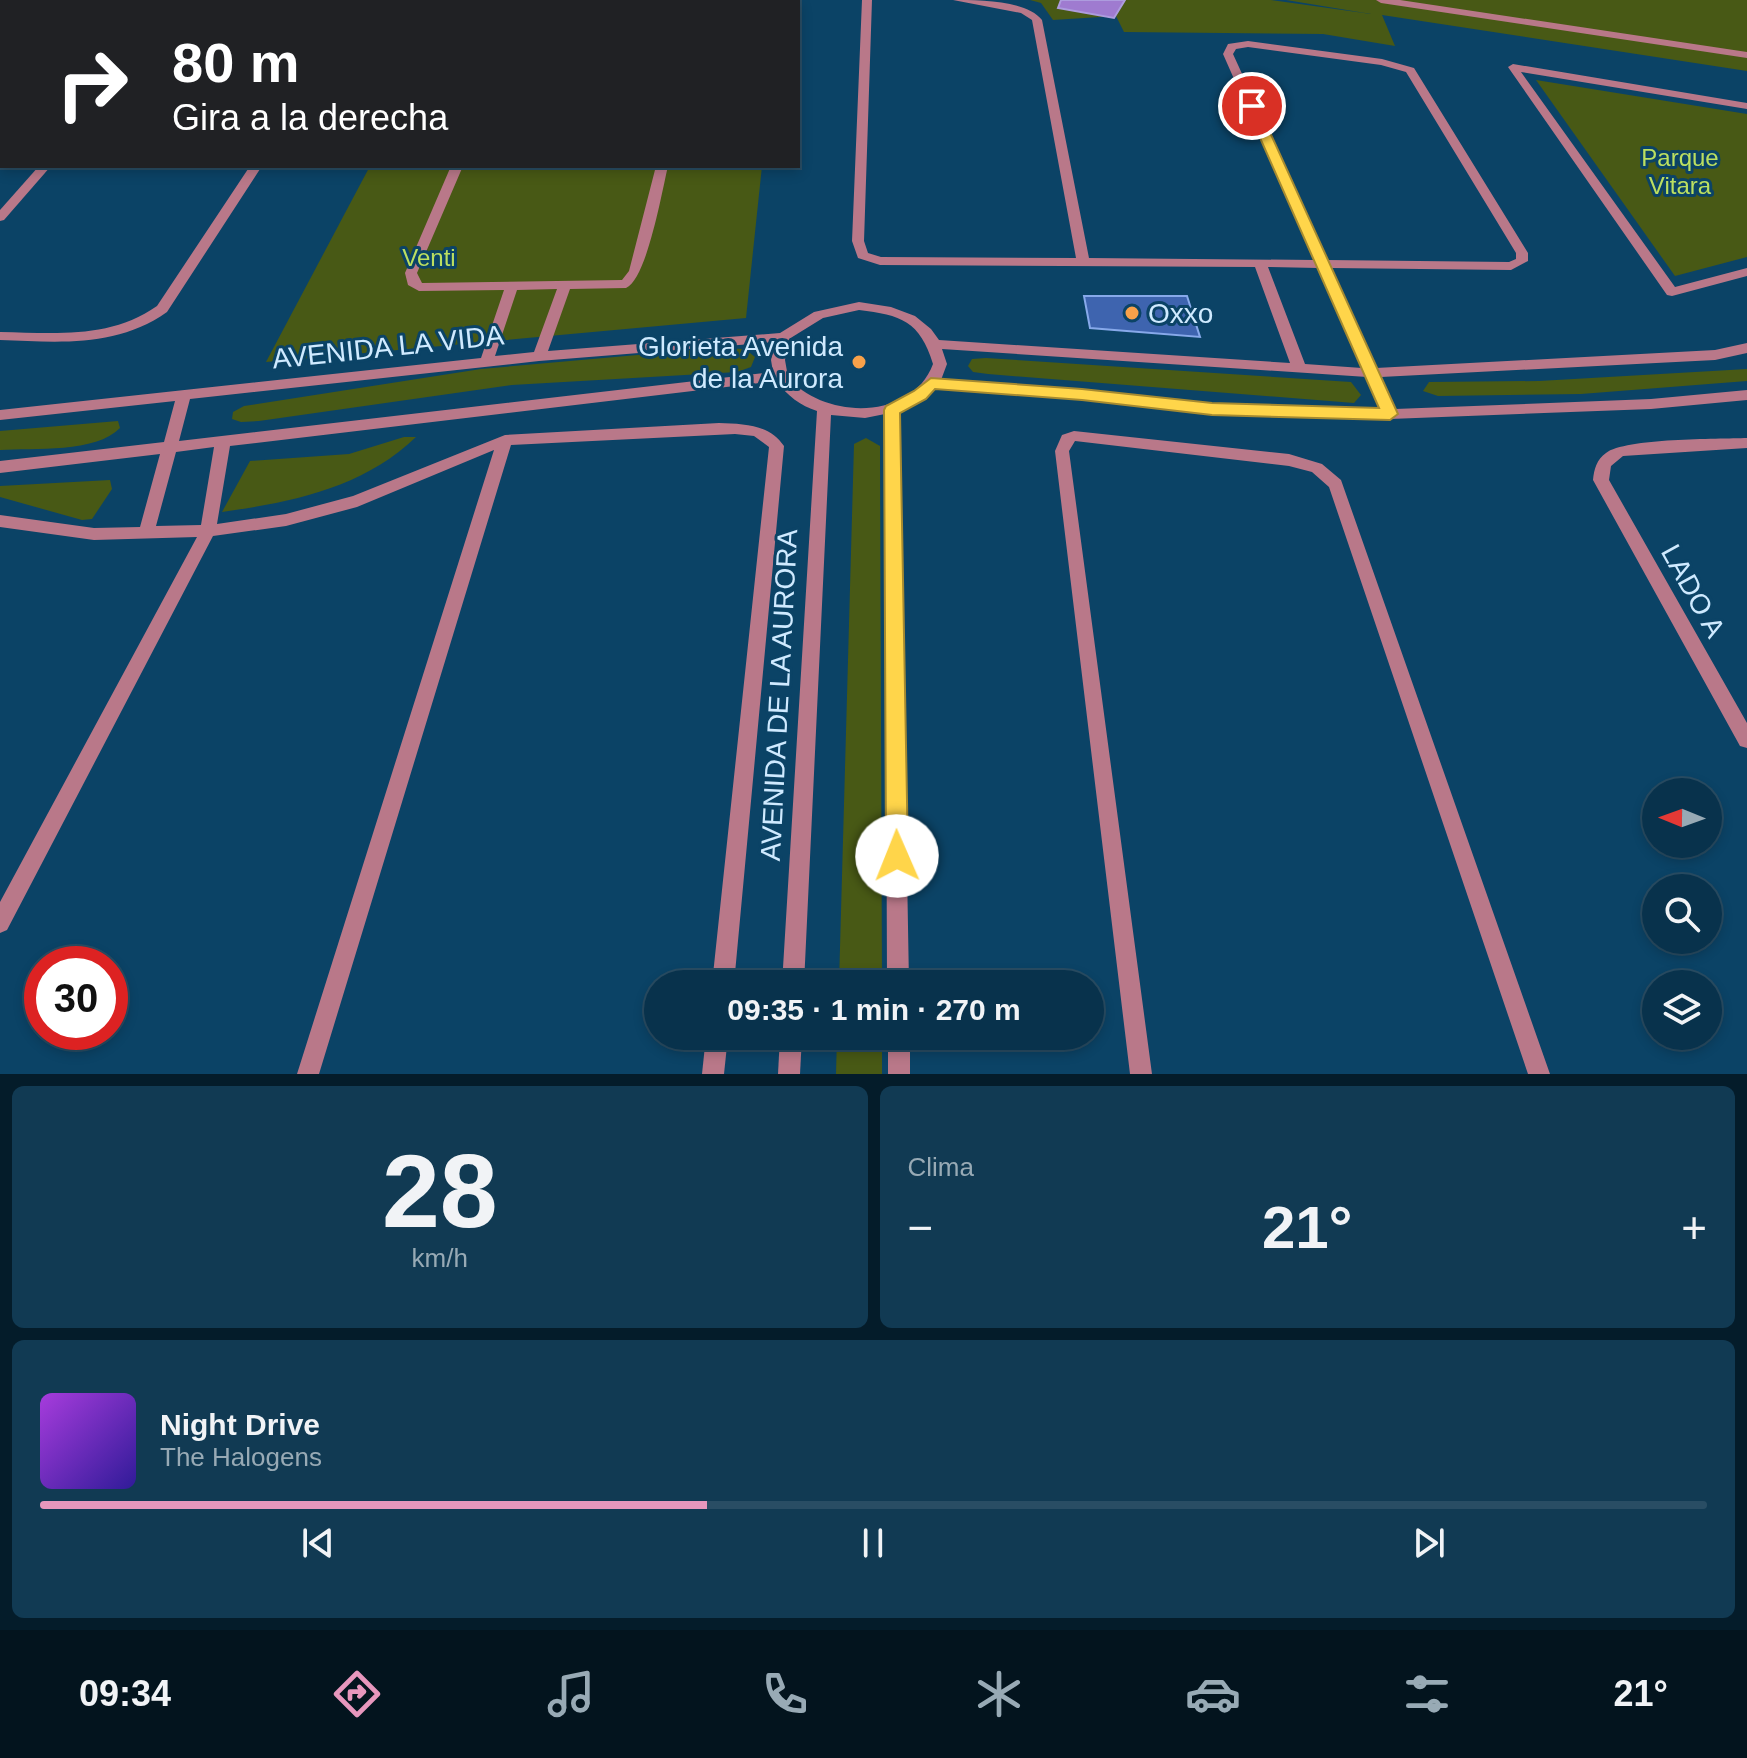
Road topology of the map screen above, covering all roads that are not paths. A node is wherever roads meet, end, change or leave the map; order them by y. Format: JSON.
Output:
{"nodes":[{"id":1,"x":867,"y":0,"type":"edge"},
{"id":2,"x":958,"y":0,"type":"edge"},
{"id":3,"x":1381,"y":0,"type":"edge"},
{"id":4,"x":1747,"y":55,"type":"edge"},
{"id":5,"x":1747,"y":106,"type":"edge"},
{"id":6,"x":43,"y":168,"type":"edge"},
{"id":7,"x":255,"y":168,"type":"edge"},
{"id":8,"x":456,"y":168,"type":"edge"},
{"id":9,"x":661,"y":168,"type":"edge"},
{"id":10,"x":0,"y":217,"type":"edge"},
{"id":11,"x":1083,"y":261,"type":"junction"},
{"id":12,"x":1260,"y":263,"type":"junction"},
{"id":13,"x":1323,"y":264,"type":"junction"},
{"id":14,"x":1747,"y":272,"type":"edge"},
{"id":15,"x":512,"y":286,"type":"junction"},
{"id":16,"x":565,"y":286,"type":"junction"},
{"id":17,"x":0,"y":336,"type":"edge"},
{"id":18,"x":783,"y":337,"type":"junction"},
{"id":19,"x":935,"y":344,"type":"junction"},
{"id":20,"x":1747,"y":348,"type":"edge"},
{"id":21,"x":539,"y":356,"type":"junction"},
{"id":22,"x":486,"y":362,"type":"junction"},
{"id":23,"x":1300,"y":370,"type":"junction"},
{"id":24,"x":1371,"y":373,"type":"junction"},
{"id":25,"x":780,"y":376,"type":"junction"},
{"id":26,"x":931,"y":384,"type":"junction"},
{"id":27,"x":1747,"y":395,"type":"edge"},
{"id":28,"x":184,"y":396,"type":"junction"},
{"id":29,"x":824,"y":410,"type":"junction"},
{"id":30,"x":892,"y":410,"type":"junction"},
{"id":31,"x":1390,"y":414,"type":"junction"},
{"id":32,"x":0,"y":415,"type":"edge"},
{"id":33,"x":223,"y":440,"type":"junction"},
{"id":34,"x":505,"y":440,"type":"junction"},
{"id":35,"x":1747,"y":443,"type":"edge"},
{"id":36,"x":170,"y":446,"type":"junction"},
{"id":37,"x":0,"y":467,"type":"edge"},
{"id":38,"x":3,"y":527,"type":"edge"},
{"id":39,"x":208,"y":531,"type":"junction"},
{"id":40,"x":146,"y":533,"type":"junction"},
{"id":41,"x":1747,"y":740,"type":"edge"},
{"id":42,"x":0,"y":923,"type":"edge"},
{"id":43,"x":724,"y":970,"type":"edge"},
{"id":44,"x":794,"y":970,"type":"edge"},
{"id":45,"x":898,"y":970,"type":"edge"},
{"id":46,"x":716,"y":1050,"type":"edge"},
{"id":47,"x":790,"y":1050,"type":"edge"},
{"id":48,"x":899,"y":1050,"type":"edge"},
{"id":49,"x":308,"y":1074,"type":"edge"},
{"id":50,"x":713,"y":1074,"type":"edge"},
{"id":51,"x":789,"y":1074,"type":"edge"},
{"id":52,"x":899,"y":1074,"type":"edge"},
{"id":53,"x":1141,"y":1074,"type":"edge"},
{"id":54,"x":1539,"y":1074,"type":"edge"}],
"edges":[{"from":1,"to":11,"type":"street"},
{"from":2,"to":11,"type":"street"},
{"from":3,"to":4,"type":"street"},
{"from":5,"to":14,"type":"street"},
{"from":6,"to":10,"type":"street"},
{"from":7,"to":17,"type":"street"},
{"from":8,"to":15,"type":"street"},
{"from":9,"to":16,"type":"street"},
{"from":11,"to":12,"type":"street"},
{"from":12,"to":13,"type":"street"},
{"from":12,"to":23,"type":"street"},
{"from":13,"to":13,"type":"street"},
{"from":13,"to":24,"type":"street"},
{"from":15,"to":16,"type":"street"},
{"from":15,"to":22,"type":"street"},
{"from":16,"to":21,"type":"street"},
{"from":18,"to":19,"type":"street"},
{"from":18,"to":21,"type":"street","name":"AVENIDA LA VIDA"},
{"from":18,"to":25,"type":"street"},
{"from":19,"to":23,"type":"street"},
{"from":19,"to":26,"type":"street"},
{"from":20,"to":24,"type":"street"},
{"from":21,"to":22,"type":"street","name":"AVENIDA LA VIDA"},
{"from":22,"to":28,"type":"street","name":"AVENIDA LA VIDA"},
{"from":23,"to":24,"type":"street"},
{"from":24,"to":31,"type":"street"},
{"from":25,"to":29,"type":"street"},
{"from":25,"to":33,"type":"street"},
{"from":26,"to":30,"type":"street"},
{"from":26,"to":31,"type":"street"},
{"from":27,"to":31,"type":"street"},
{"from":28,"to":32,"type":"street","name":"AVENIDA LA VIDA"},
{"from":28,"to":36,"type":"street"},
{"from":29,"to":30,"type":"street"},
{"from":29,"to":44,"type":"street","name":"AVENIDA DE LA AURORA"},
{"from":30,"to":45,"type":"street"},
{"from":33,"to":36,"type":"street"},
{"from":33,"to":39,"type":"street"},
{"from":34,"to":39,"type":"street"},
{"from":34,"to":43,"type":"street"},
{"from":34,"to":49,"type":"street"},
{"from":35,"to":41,"type":"street","name":"LADO A"},
{"from":36,"to":37,"type":"street"},
{"from":36,"to":40,"type":"street"},
{"from":38,"to":40,"type":"street"},
{"from":39,"to":40,"type":"street"},
{"from":39,"to":42,"type":"street"},
{"from":46,"to":50,"type":"street"},
{"from":47,"to":51,"type":"street"},
{"from":48,"to":52,"type":"street"},
{"from":53,"to":54,"type":"street"}]}
